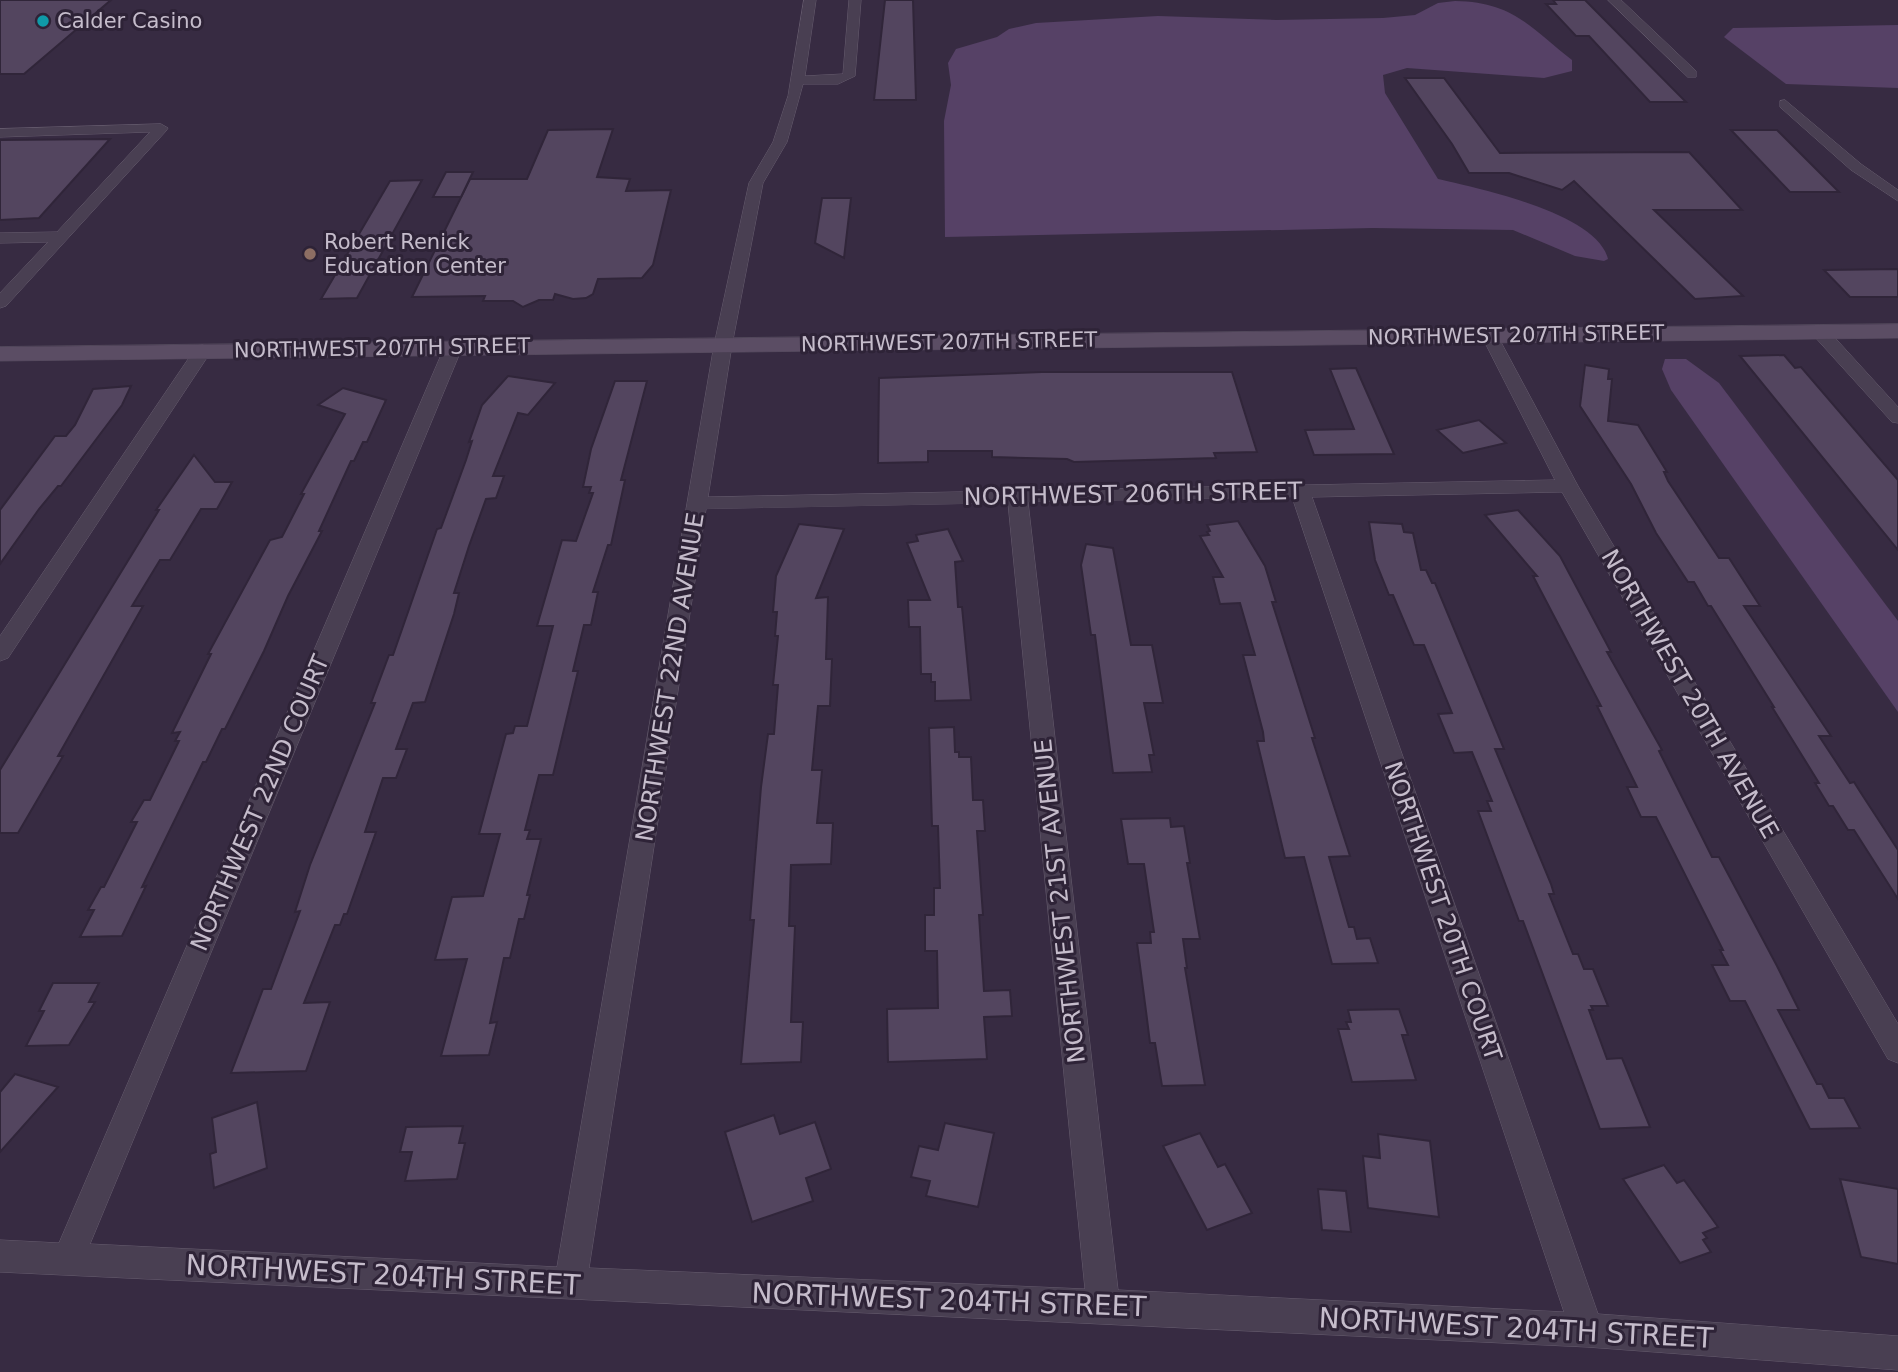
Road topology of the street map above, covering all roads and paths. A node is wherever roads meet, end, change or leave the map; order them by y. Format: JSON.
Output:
{"nodes":[{"id":1,"x":810,"y":0,"type":"edge"},
{"id":2,"x":855,"y":0,"type":"edge"},
{"id":3,"x":1614,"y":0,"type":"edge"},
{"id":4,"x":1692,"y":74,"type":"dead end"},
{"id":5,"x":797,"y":80,"type":"junction"},
{"id":6,"x":1785,"y":104,"type":"dead end"},
{"id":7,"x":0,"y":133,"type":"edge"},
{"id":8,"x":1898,"y":197,"type":"edge"},
{"id":9,"x":58,"y":237,"type":"junction"},
{"id":10,"x":0,"y":238,"type":"edge"},
{"id":11,"x":0,"y":303,"type":"edge"},
{"id":12,"x":1898,"y":331,"type":"edge"},
{"id":13,"x":1820,"y":332,"type":"junction"},
{"id":14,"x":1489,"y":335,"type":"junction"},
{"id":15,"x":723,"y":345,"type":"junction"},
{"id":16,"x":453,"y":348,"type":"junction"},
{"id":17,"x":203,"y":350,"type":"junction"},
{"id":18,"x":0,"y":355,"type":"edge"},
{"id":19,"x":1898,"y":418,"type":"edge"},
{"id":20,"x":1568,"y":486,"type":"junction"},
{"id":21,"x":1300,"y":491,"type":"junction"},
{"id":22,"x":1017,"y":496,"type":"junction"},
{"id":23,"x":699,"y":503,"type":"junction"},
{"id":24,"x":0,"y":653,"type":"edge"},
{"id":25,"x":1898,"y":1050,"type":"edge"},
{"id":26,"x":0,"y":1256,"type":"edge"},
{"id":27,"x":68,"y":1259,"type":"junction"},
{"id":28,"x":570,"y":1284,"type":"junction"},
{"id":29,"x":1103,"y":1306,"type":"junction"},
{"id":30,"x":1587,"y":1330,"type":"junction"},
{"id":31,"x":1898,"y":1353,"type":"edge"}],
"edges":[{"from":1,"to":5,"type":"street","name":"NORTHWEST 22ND AVENUE"},
{"from":2,"to":5,"type":"street"},
{"from":3,"to":4,"type":"street"},
{"from":5,"to":15,"type":"street","name":"NORTHWEST 22ND AVENUE"},
{"from":6,"to":8,"type":"street"},
{"from":7,"to":9,"type":"street"},
{"from":9,"to":10,"type":"street"},
{"from":9,"to":11,"type":"street"},
{"from":12,"to":13,"type":"street","name":"NORTHWEST 207TH STREET"},
{"from":13,"to":14,"type":"street","name":"NORTHWEST 207TH STREET"},
{"from":13,"to":19,"type":"street"},
{"from":14,"to":15,"type":"street","name":"NORTHWEST 207TH STREET"},
{"from":14,"to":20,"type":"street","name":"NORTHWEST 20TH AVENUE"},
{"from":15,"to":16,"type":"street","name":"NORTHWEST 207TH STREET"},
{"from":15,"to":23,"type":"street","name":"NORTHWEST 22ND AVENUE"},
{"from":16,"to":17,"type":"street","name":"NORTHWEST 207TH STREET"},
{"from":16,"to":27,"type":"street","name":"NORTHWEST 22ND COURT"},
{"from":17,"to":18,"type":"street","name":"NORTHWEST 207TH STREET"},
{"from":17,"to":24,"type":"street"},
{"from":20,"to":21,"type":"street","name":"NORTHWEST 206TH STREET"},
{"from":20,"to":25,"type":"street","name":"NORTHWEST 20TH AVENUE"},
{"from":21,"to":22,"type":"street","name":"NORTHWEST 206TH STREET"},
{"from":21,"to":30,"type":"street","name":"NORTHWEST 20TH COURT"},
{"from":22,"to":23,"type":"street","name":"NORTHWEST 206TH STREET"},
{"from":22,"to":29,"type":"street","name":"NORTHWEST 21ST AVENUE"},
{"from":23,"to":28,"type":"street","name":"NORTHWEST 22ND AVENUE"},
{"from":26,"to":27,"type":"street","name":"NORTHWEST 204TH STREET"},
{"from":27,"to":28,"type":"street","name":"NORTHWEST 204TH STREET"},
{"from":28,"to":29,"type":"street","name":"NORTHWEST 204TH STREET"},
{"from":29,"to":30,"type":"street","name":"NORTHWEST 204TH STREET"},
{"from":30,"to":31,"type":"street","name":"NORTHWEST 204TH STREET"}]}
